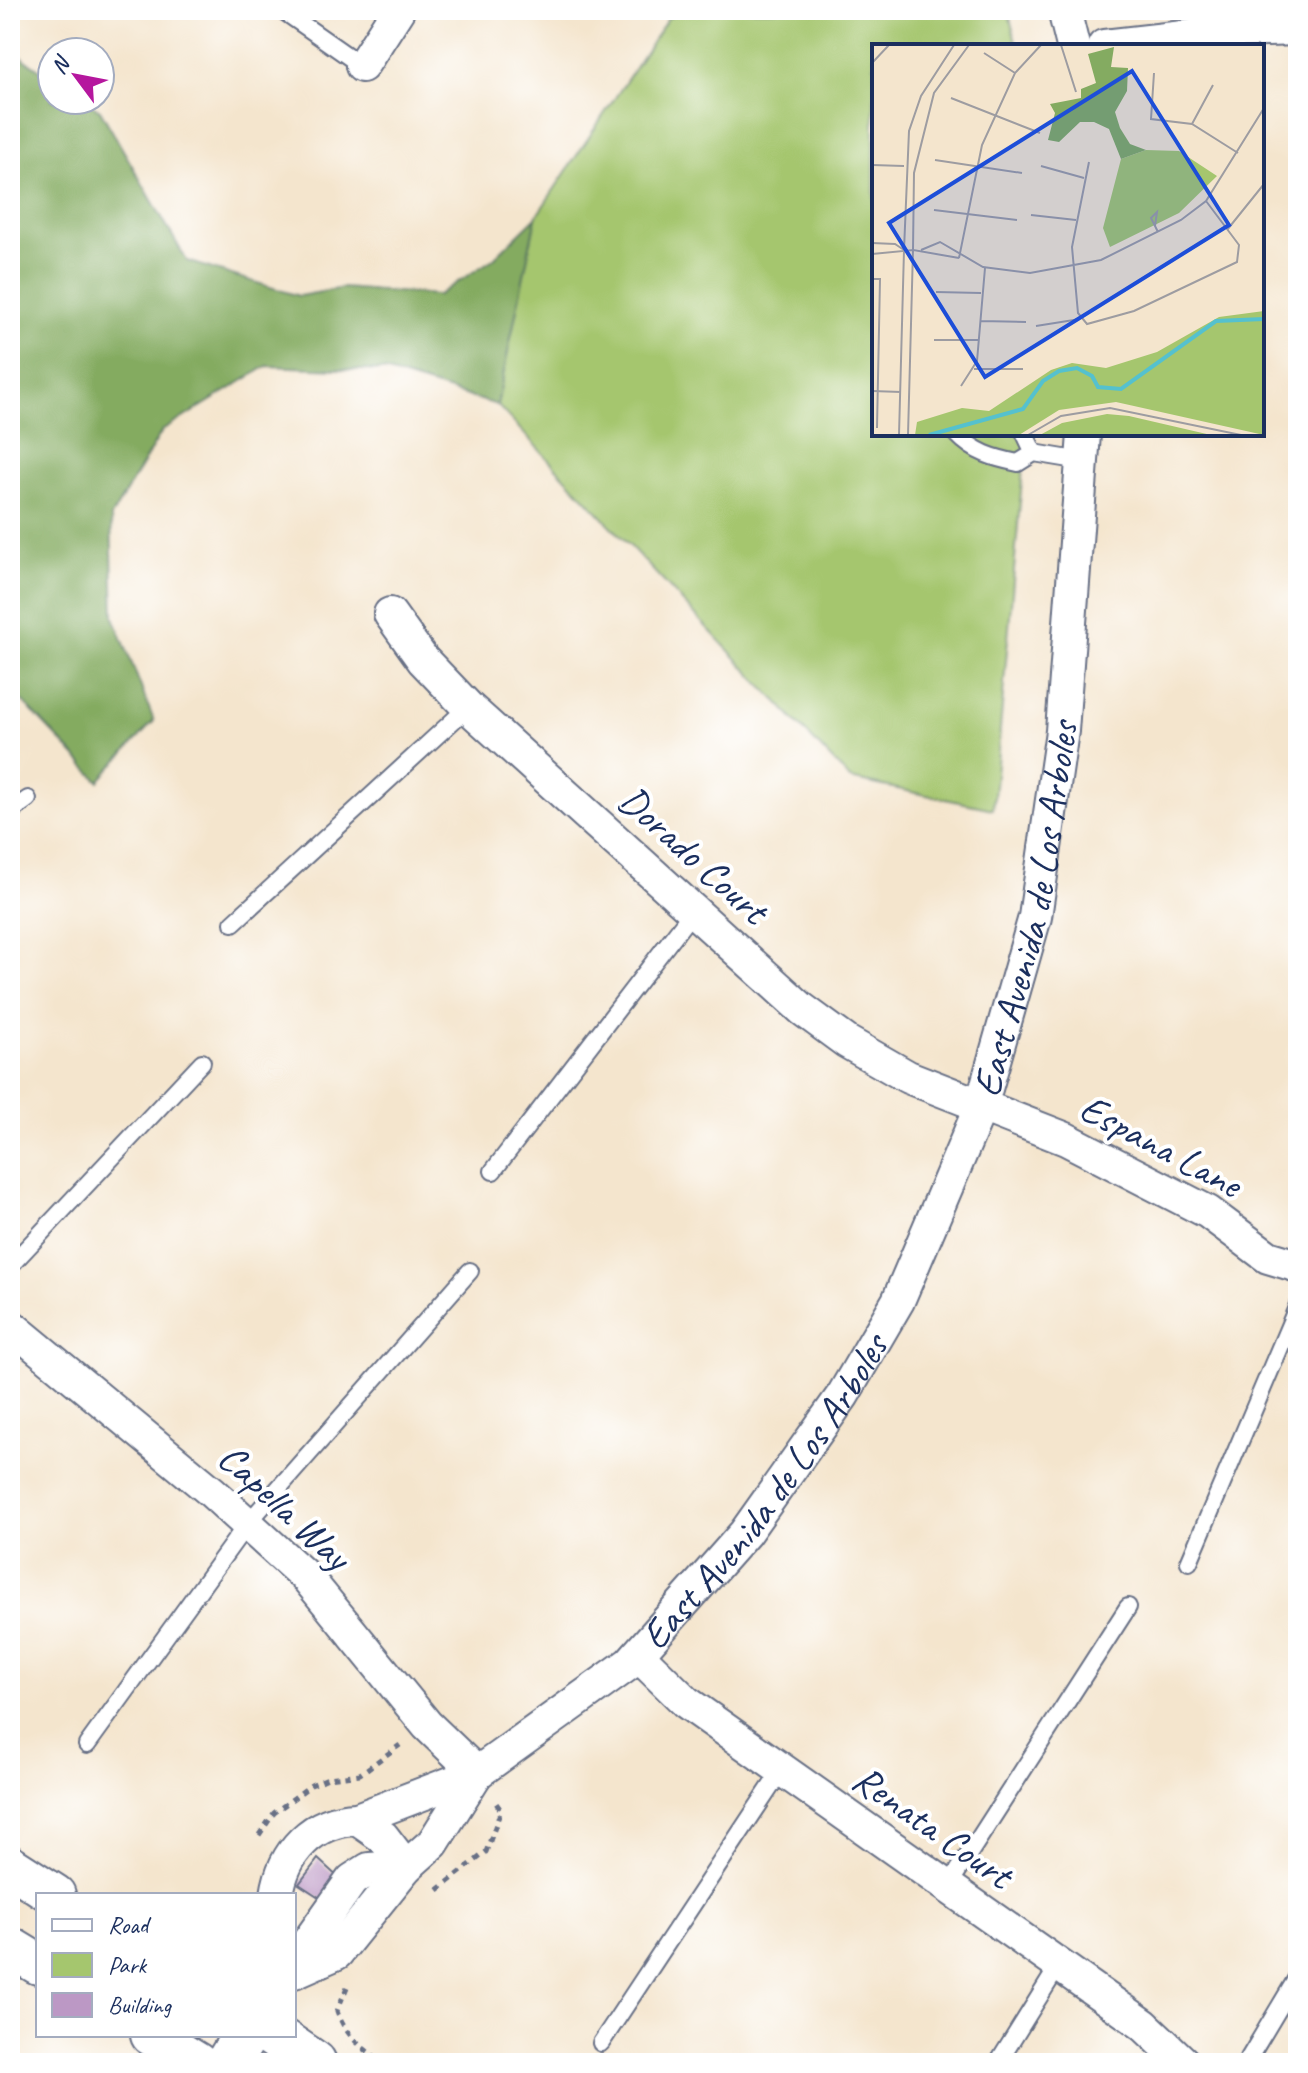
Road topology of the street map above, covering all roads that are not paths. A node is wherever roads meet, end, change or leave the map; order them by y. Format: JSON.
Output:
{"nodes":[{"id":1,"x":282,"y":10,"type":"edge"},
{"id":2,"x":398,"y":10,"type":"edge"},
{"id":3,"x":1064,"y":10,"type":"edge"},
{"id":4,"x":1298,"y":29,"type":"edge"},
{"id":5,"x":1072,"y":44,"type":"edge"},
{"id":6,"x":1122,"y":44,"type":"edge"},
{"id":7,"x":362,"y":66,"type":"joint"},
{"id":8,"x":959,"y":436,"type":"edge"},
{"id":9,"x":1026,"y":436,"type":"edge"},
{"id":10,"x":1083,"y":448,"type":"edge"},
{"id":11,"x":1034,"y":453,"type":"junction"},
{"id":12,"x":390,"y":614,"type":"dead end"},
{"id":13,"x":468,"y":707,"type":"junction"},
{"id":14,"x":28,"y":799,"type":"dead end"},
{"id":15,"x":10,"y":812,"type":"edge"},
{"id":16,"x":693,"y":911,"type":"junction"},
{"id":17,"x":233,"y":923,"type":"dead end"},
{"id":18,"x":202,"y":1062,"type":"dead end"},
{"id":19,"x":981,"y":1106,"type":"junction"},
{"id":20,"x":493,"y":1171,"type":"dead end"},
{"id":21,"x":10,"y":1266,"type":"edge"},
{"id":22,"x":1298,"y":1266,"type":"edge"},
{"id":23,"x":470,"y":1271,"type":"dead end"},
{"id":24,"x":1298,"y":1305,"type":"edge"},
{"id":25,"x":10,"y":1325,"type":"edge"},
{"id":26,"x":247,"y":1524,"type":"junction"},
{"id":27,"x":1189,"y":1562,"type":"dead end"},
{"id":28,"x":1128,"y":1607,"type":"dead end"},
{"id":29,"x":638,"y":1655,"type":"junction"},
{"id":30,"x":87,"y":1745,"type":"dead end"},
{"id":31,"x":781,"y":1771,"type":"junction"},
{"id":32,"x":477,"y":1773,"type":"junction"},
{"id":33,"x":357,"y":1819,"type":"junction"},
{"id":34,"x":10,"y":1866,"type":"edge"},
{"id":35,"x":406,"y":1867,"type":"junction"},
{"id":36,"x":947,"y":1888,"type":"junction"},
{"id":37,"x":52,"y":1893,"type":"edge"},
{"id":38,"x":277,"y":1893,"type":"edge"},
{"id":39,"x":10,"y":1947,"type":"edge"},
{"id":40,"x":296,"y":1959,"type":"edge"},
{"id":41,"x":36,"y":1963,"type":"edge"},
{"id":42,"x":1059,"y":1965,"type":"junction"},
{"id":43,"x":296,"y":1971,"type":"edge"},
{"id":44,"x":1298,"y":1976,"type":"edge"},
{"id":45,"x":154,"y":2037,"type":"edge"},
{"id":46,"x":244,"y":2037,"type":"edge"},
{"id":47,"x":276,"y":2037,"type":"edge"},
{"id":48,"x":601,"y":2043,"type":"dead end"},
{"id":49,"x":197,"y":2063,"type":"edge"},
{"id":50,"x":228,"y":2063,"type":"edge"},
{"id":51,"x":314,"y":2063,"type":"edge"},
{"id":52,"x":998,"y":2063,"type":"edge"},
{"id":53,"x":1184,"y":2063,"type":"edge"},
{"id":54,"x":1246,"y":2063,"type":"edge"}],
"edges":[{"from":1,"to":7,"type":"lane"},
{"from":2,"to":7,"type":"street"},
{"from":3,"to":5,"type":"street"},
{"from":4,"to":6,"type":"street"},
{"from":8,"to":11,"type":"lane"},
{"from":9,"to":11,"type":"lane"},
{"from":10,"to":11,"type":"lane"},
{"from":10,"to":19,"type":"street","name":"East Avenida de Los Arboles"},
{"from":12,"to":13,"type":"street","name":"Dorado Court"},
{"from":13,"to":16,"type":"street","name":"Dorado Court"},
{"from":13,"to":17,"type":"lane"},
{"from":14,"to":15,"type":"lane"},
{"from":16,"to":19,"type":"street","name":"Dorado Court"},
{"from":16,"to":20,"type":"lane"},
{"from":18,"to":21,"type":"lane"},
{"from":19,"to":22,"type":"street","name":"Espana Lane"},
{"from":19,"to":29,"type":"street","name":"East Avenida de Los Arboles"},
{"from":23,"to":26,"type":"lane"},
{"from":24,"to":27,"type":"lane"},
{"from":25,"to":26,"type":"street","name":"Capella Way"},
{"from":26,"to":30,"type":"lane"},
{"from":26,"to":32,"type":"street","name":"Capella Way"},
{"from":28,"to":36,"type":"lane"},
{"from":29,"to":31,"type":"street","name":"Renata Court"},
{"from":29,"to":32,"type":"street","name":"East Avenida de Los Arboles"},
{"from":31,"to":36,"type":"street","name":"Renata Court"},
{"from":31,"to":48,"type":"lane"},
{"from":32,"to":33,"type":"street","name":"East Avenida de Los Arboles"},
{"from":32,"to":35,"type":"street","name":"East Avenida de Los Arboles"},
{"from":33,"to":35,"type":"street"},
{"from":33,"to":38,"type":"street","name":"East Avenida de Los Arboles"},
{"from":34,"to":37,"type":"street"},
{"from":35,"to":40,"type":"street"},
{"from":35,"to":43,"type":"street","name":"East Avenida de Los Arboles"},
{"from":36,"to":42,"type":"street","name":"Renata Court"},
{"from":39,"to":41,"type":"street"},
{"from":42,"to":52,"type":"lane"},
{"from":42,"to":53,"type":"street","name":"Renata Court"},
{"from":44,"to":54,"type":"lane"},
{"from":45,"to":49,"type":"street"},
{"from":46,"to":50,"type":"main road"},
{"from":47,"to":51,"type":"main road"}]}
